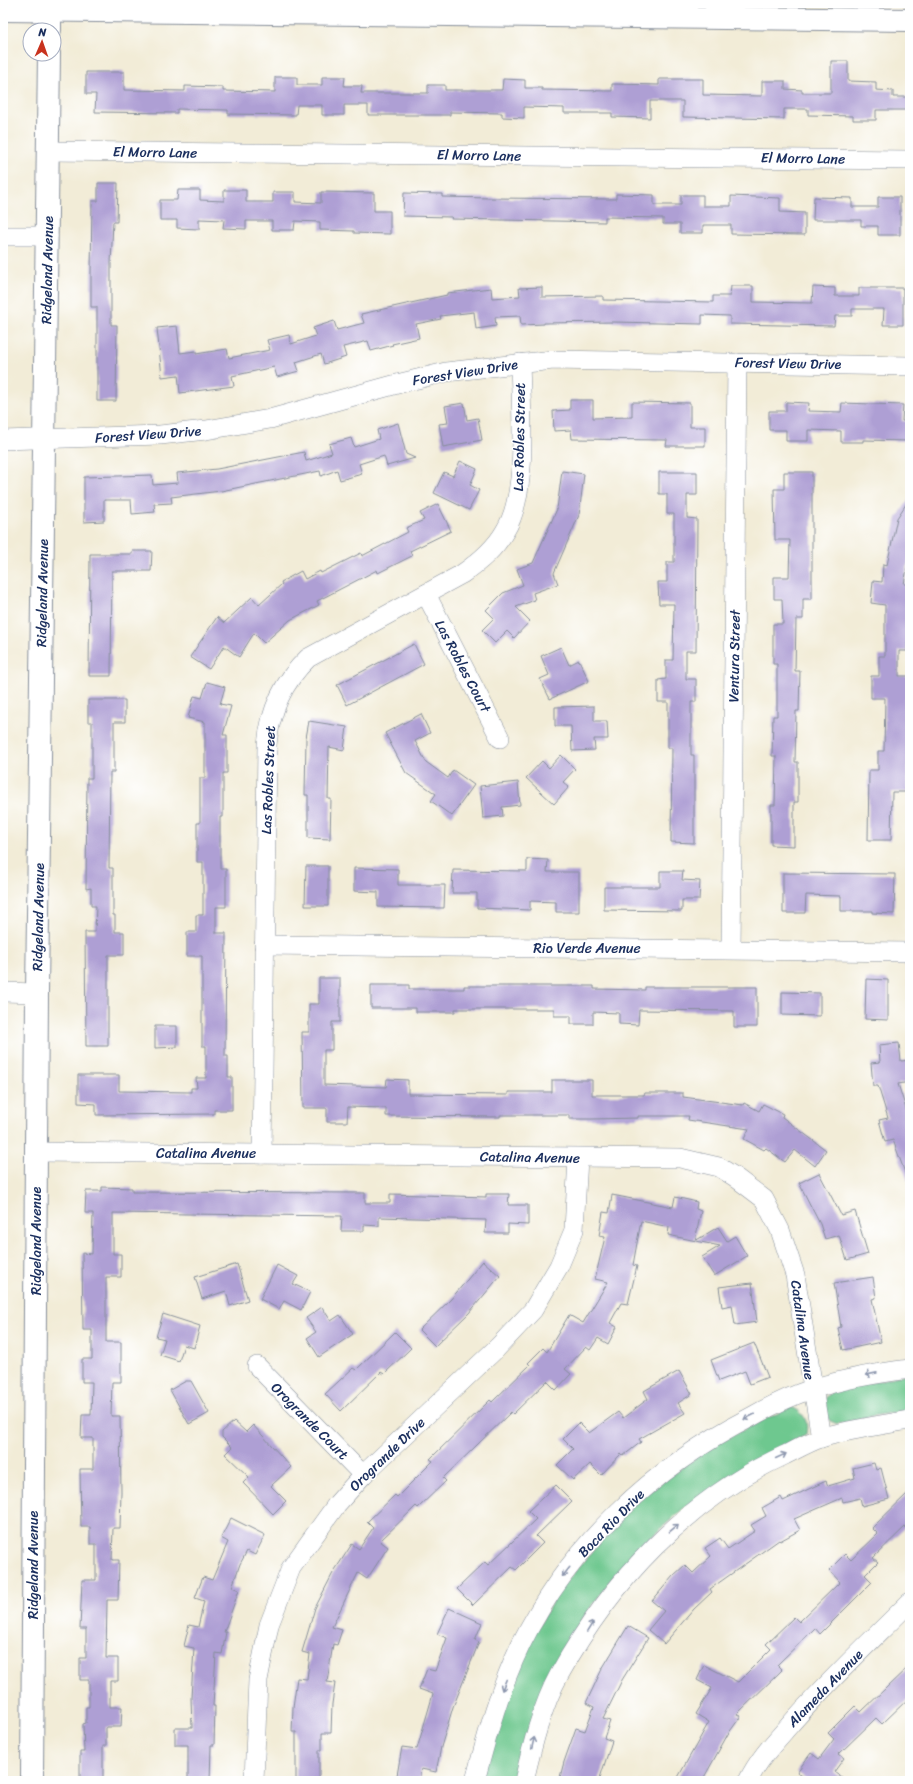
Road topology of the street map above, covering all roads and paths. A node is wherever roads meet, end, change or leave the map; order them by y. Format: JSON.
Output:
{"nodes":[{"id":1,"x":268,"y":8,"type":"edge"},
{"id":2,"x":499,"y":9,"type":"edge"},
{"id":3,"x":3,"y":10,"type":"edge"},
{"id":4,"x":50,"y":20,"type":"edge"},
{"id":5,"x":910,"y":20,"type":"edge"},
{"id":6,"x":50,"y":62,"type":"edge"},
{"id":7,"x":49,"y":151,"type":"junction"},
{"id":8,"x":910,"y":160,"type":"edge"},
{"id":9,"x":3,"y":236,"type":"edge"},
{"id":10,"x":48,"y":236,"type":"junction"},
{"id":11,"x":520,"y":363,"type":"junction"},
{"id":12,"x":737,"y":363,"type":"junction"},
{"id":13,"x":910,"y":366,"type":"edge"},
{"id":14,"x":43,"y":439,"type":"junction"},
{"id":15,"x":3,"y":440,"type":"edge"},
{"id":16,"x":426,"y":594,"type":"junction"},
{"id":17,"x":500,"y":738,"type":"dead end"},
{"id":18,"x":264,"y":945,"type":"junction"},
{"id":19,"x":731,"y":949,"type":"junction"},
{"id":20,"x":910,"y":952,"type":"edge"},
{"id":21,"x":3,"y":992,"type":"edge"},
{"id":22,"x":38,"y":993,"type":"junction"},
{"id":23,"x":36,"y":1152,"type":"junction"},
{"id":24,"x":262,"y":1154,"type":"junction"},
{"id":25,"x":578,"y":1158,"type":"junction"},
{"id":26,"x":257,"y":1366,"type":"dead end"},
{"id":27,"x":910,"y":1369,"type":"edge"},
{"id":28,"x":812,"y":1389,"type":"junction"},
{"id":29,"x":910,"y":1420,"type":"edge"},
{"id":30,"x":821,"y":1438,"type":"junction"},
{"id":31,"x":364,"y":1475,"type":"junction"},
{"id":32,"x":910,"y":1602,"type":"edge"},
{"id":33,"x":32,"y":1781,"type":"edge"},
{"id":34,"x":254,"y":1781,"type":"edge"},
{"id":35,"x":475,"y":1781,"type":"edge"},
{"id":36,"x":524,"y":1781,"type":"edge"},
{"id":37,"x":748,"y":1781,"type":"edge"}],
"edges":[{"from":1,"to":2,"type":"street"},
{"from":1,"to":4,"type":"street"},
{"from":2,"to":5,"type":"street"},
{"from":3,"to":4,"type":"street"},
{"from":6,"to":7,"type":"street","name":"Ridgeland Avenue"},
{"from":7,"to":8,"type":"street","name":"El Morro Lane"},
{"from":7,"to":10,"type":"street","name":"Ridgeland Avenue"},
{"from":9,"to":10,"type":"street"},
{"from":10,"to":14,"type":"street","name":"Ridgeland Avenue"},
{"from":11,"to":12,"type":"street","name":"Forest View Drive"},
{"from":11,"to":14,"type":"street","name":"Forest View Drive"},
{"from":11,"to":16,"type":"street","name":"Las Robles Street"},
{"from":12,"to":13,"type":"street","name":"Forest View Drive"},
{"from":12,"to":19,"type":"street","name":"Ventura Street"},
{"from":14,"to":15,"type":"street","name":"Forest View Drive"},
{"from":14,"to":22,"type":"street","name":"Ridgeland Avenue"},
{"from":16,"to":17,"type":"street","name":"Las Robles Court"},
{"from":16,"to":18,"type":"street","name":"Las Robles Street"},
{"from":18,"to":19,"type":"street","name":"Rio Verde Avenue"},
{"from":18,"to":24,"type":"street","name":"Las Robles Street"},
{"from":19,"to":20,"type":"street","name":"Rio Verde Avenue"},
{"from":21,"to":22,"type":"street"},
{"from":22,"to":23,"type":"street","name":"Ridgeland Avenue"},
{"from":23,"to":24,"type":"street","name":"Catalina Avenue"},
{"from":23,"to":33,"type":"street","name":"Ridgeland Avenue"},
{"from":24,"to":25,"type":"street","name":"Catalina Avenue"},
{"from":25,"to":28,"type":"street","name":"Catalina Avenue"},
{"from":25,"to":31,"type":"street","name":"Orogrande Drive"},
{"from":26,"to":31,"type":"street","name":"Orogrande Court"},
{"from":27,"to":28,"type":"street","name":"Boca Rio Drive","one_way":true},
{"from":28,"to":30,"type":"street","name":"Catalina Avenue"},
{"from":28,"to":35,"type":"street","name":"Boca Rio Drive","one_way":true},
{"from":29,"to":30,"type":"street"},
{"from":36,"to":30,"type":"street","one_way":true},
{"from":31,"to":34,"type":"street","name":"Orogrande Drive"},
{"from":32,"to":37,"type":"street","name":"Alameda Avenue"}]}
